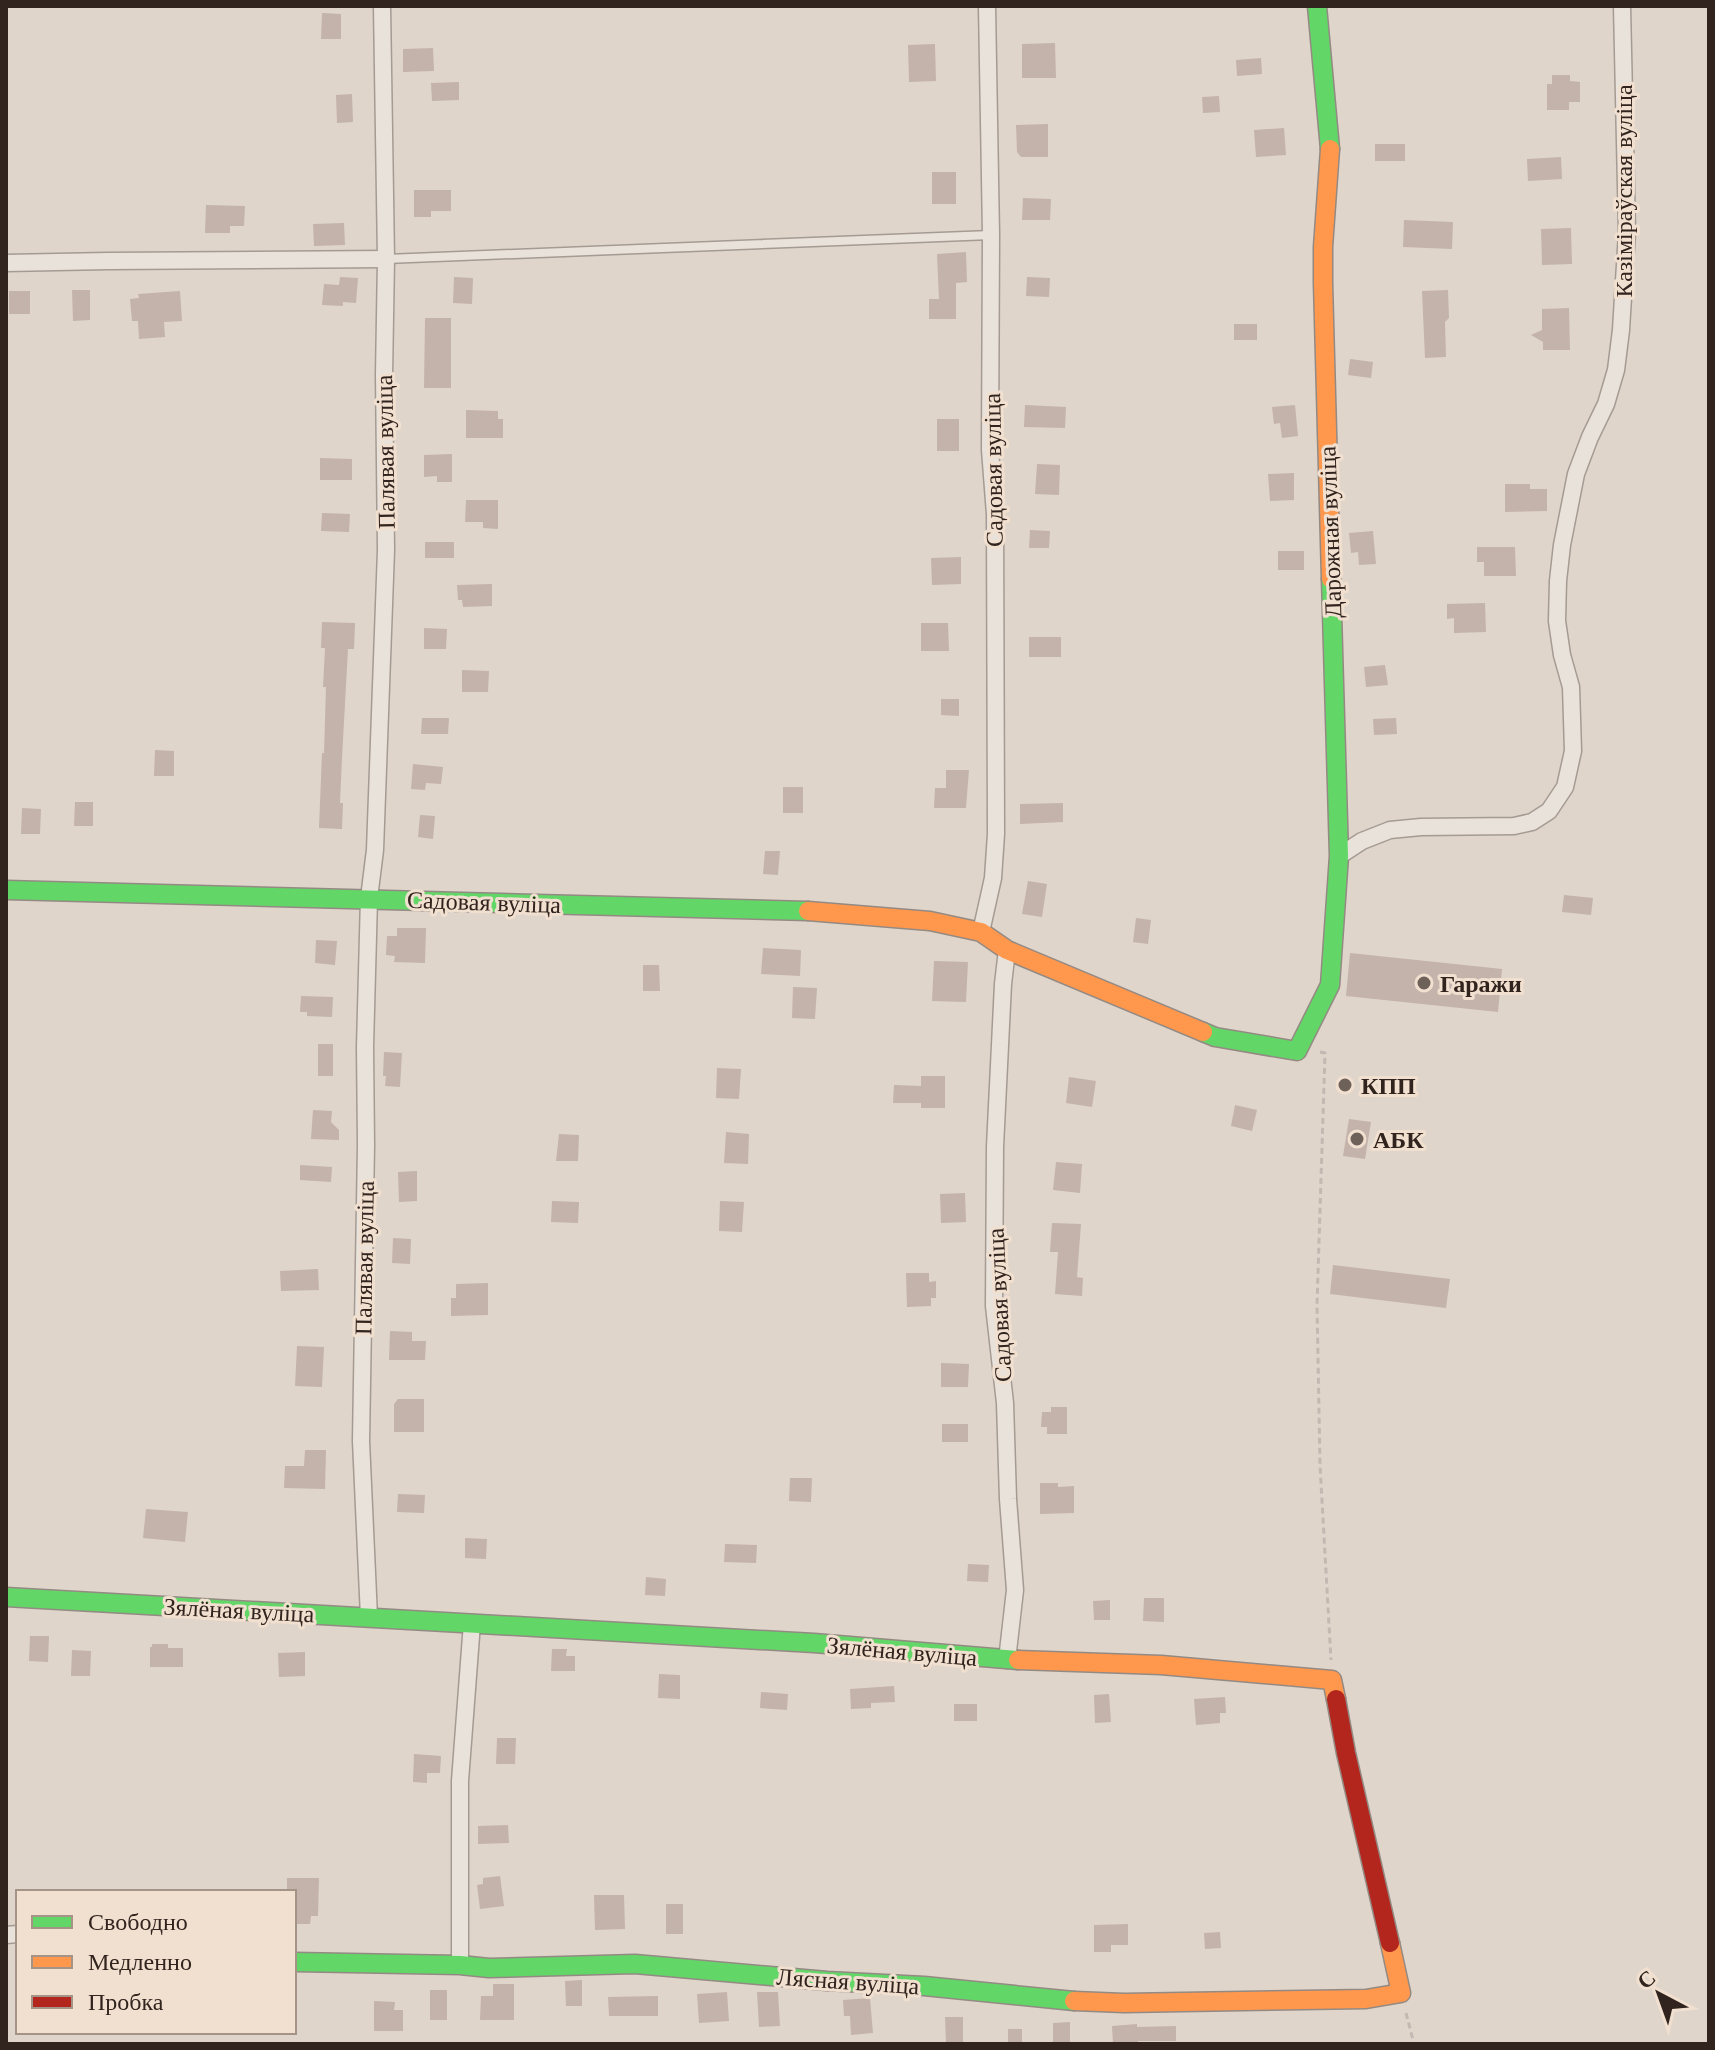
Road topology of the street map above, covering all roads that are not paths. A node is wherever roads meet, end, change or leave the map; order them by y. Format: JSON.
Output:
{"nodes":[{"id":1,"x":382,"y":6,"type":"edge"},
{"id":2,"x":987,"y":6,"type":"edge"},
{"id":3,"x":1317,"y":6,"type":"edge"},
{"id":4,"x":1622,"y":6,"type":"edge"},
{"id":5,"x":991,"y":235,"type":"junction"},
{"id":6,"x":386,"y":259,"type":"junction"},
{"id":7,"x":6,"y":263,"type":"edge"},
{"id":8,"x":1339,"y":856,"type":"junction"},
{"id":9,"x":6,"y":890,"type":"edge"},
{"id":10,"x":369,"y":898,"type":"junction"},
{"id":11,"x":981,"y":932,"type":"junction"},
{"id":12,"x":1007,"y":950,"type":"junction"},
{"id":13,"x":1297,"y":1051,"type":"joint"},
{"id":14,"x":6,"y":1597,"type":"edge"},
{"id":15,"x":369,"y":1617,"type":"junction"},
{"id":16,"x":472,"y":1623,"type":"junction"},
{"id":17,"x":1007,"y":1660,"type":"junction"},
{"id":18,"x":296,"y":1962,"type":"edge"},
{"id":19,"x":460,"y":1965,"type":"junction"},
{"id":20,"x":1401,"y":1993,"type":"joint"}],
"edges":[{"from":1,"to":6,"type":"street","name":"Палявая вуліца"},
{"from":2,"to":5,"type":"street","name":"Садовая вуліца"},
{"from":3,"to":8,"type":"street","name":"Дарожная вуліца"},
{"from":4,"to":8,"type":"street","name":"Казіміраўская вуліца"},
{"from":5,"to":6,"type":"lane"},
{"from":5,"to":11,"type":"street","name":"Садовая вуліца"},
{"from":6,"to":7,"type":"street"},
{"from":6,"to":10,"type":"street","name":"Палявая вуліца"},
{"from":8,"to":13,"type":"street","name":"Дарожная вуліца"},
{"from":9,"to":10,"type":"street"},
{"from":10,"to":11,"type":"street","name":"Садовая вуліца"},
{"from":10,"to":15,"type":"street","name":"Палявая вуліца"},
{"from":11,"to":12,"type":"street","name":"Садовая вуліца"},
{"from":12,"to":13,"type":"street","name":"Садовая вуліца"},
{"from":12,"to":17,"type":"street","name":"Садовая вуліца"},
{"from":14,"to":15,"type":"street","name":"Зялёная вуліца"},
{"from":15,"to":16,"type":"street","name":"Зялёная вуліца"},
{"from":16,"to":17,"type":"street","name":"Зялёная вуліца"},
{"from":16,"to":19,"type":"street"},
{"from":17,"to":20,"type":"street","name":"Зялёная вуліца"},
{"from":18,"to":19,"type":"street","name":"Лясная вуліца"},
{"from":19,"to":20,"type":"street","name":"Лясная вуліца"}]}
